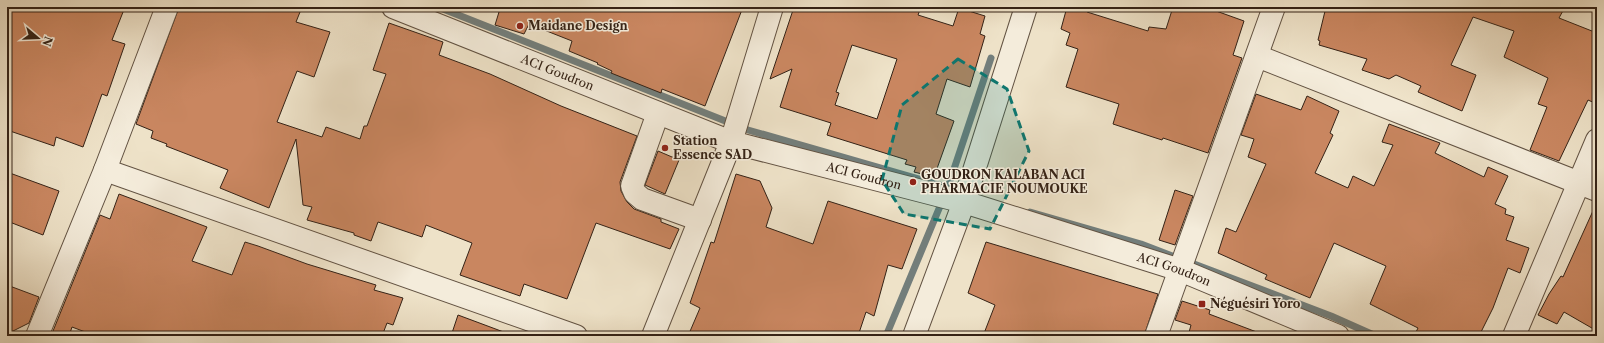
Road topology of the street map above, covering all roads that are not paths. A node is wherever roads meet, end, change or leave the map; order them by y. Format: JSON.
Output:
{"nodes":[{"id":1,"x":167,"y":7,"type":"edge"},
{"id":2,"x":393,"y":7,"type":"edge"},
{"id":3,"x":772,"y":7,"type":"edge"},
{"id":4,"x":1026,"y":7,"type":"edge"},
{"id":5,"x":1274,"y":7,"type":"edge"},
{"id":6,"x":1257,"y":56,"type":"junction"},
{"id":7,"x":658,"y":113,"type":"junction"},
{"id":8,"x":1597,"y":140,"type":"edge"},
{"id":9,"x":731,"y":142,"type":"junction"},
{"id":10,"x":105,"y":170,"type":"junction"},
{"id":11,"x":1588,"y":186,"type":"edge"},
{"id":12,"x":964,"y":202,"type":"junction"},
{"id":13,"x":700,"y":220,"type":"junction"},
{"id":14,"x":1180,"y":270,"type":"junction"},
{"id":15,"x":37,"y":336,"type":"edge"},
{"id":16,"x":576,"y":336,"type":"edge"},
{"id":17,"x":653,"y":336,"type":"edge"},
{"id":18,"x":914,"y":336,"type":"edge"},
{"id":19,"x":1156,"y":336,"type":"edge"},
{"id":20,"x":1338,"y":336,"type":"edge"},
{"id":21,"x":1514,"y":336,"type":"edge"}],
"edges":[{"from":1,"to":10,"type":"street"},
{"from":2,"to":7,"type":"street","name":"ACI Goudron"},
{"from":3,"to":9,"type":"street"},
{"from":4,"to":12,"type":"street"},
{"from":5,"to":6,"type":"street"},
{"from":6,"to":11,"type":"street"},
{"from":6,"to":14,"type":"street"},
{"from":7,"to":9,"type":"street","name":"ACI Goudron"},
{"from":7,"to":13,"type":"street"},
{"from":8,"to":11,"type":"street"},
{"from":9,"to":12,"type":"street","name":"ACI Goudron"},
{"from":9,"to":13,"type":"street"},
{"from":10,"to":15,"type":"street"},
{"from":10,"to":16,"type":"street"},
{"from":11,"to":21,"type":"street"},
{"from":12,"to":14,"type":"street","name":"ACI Goudron"},
{"from":12,"to":18,"type":"street"},
{"from":13,"to":17,"type":"street"},
{"from":14,"to":19,"type":"street"},
{"from":14,"to":20,"type":"street","name":"ACI Goudron"}]}
